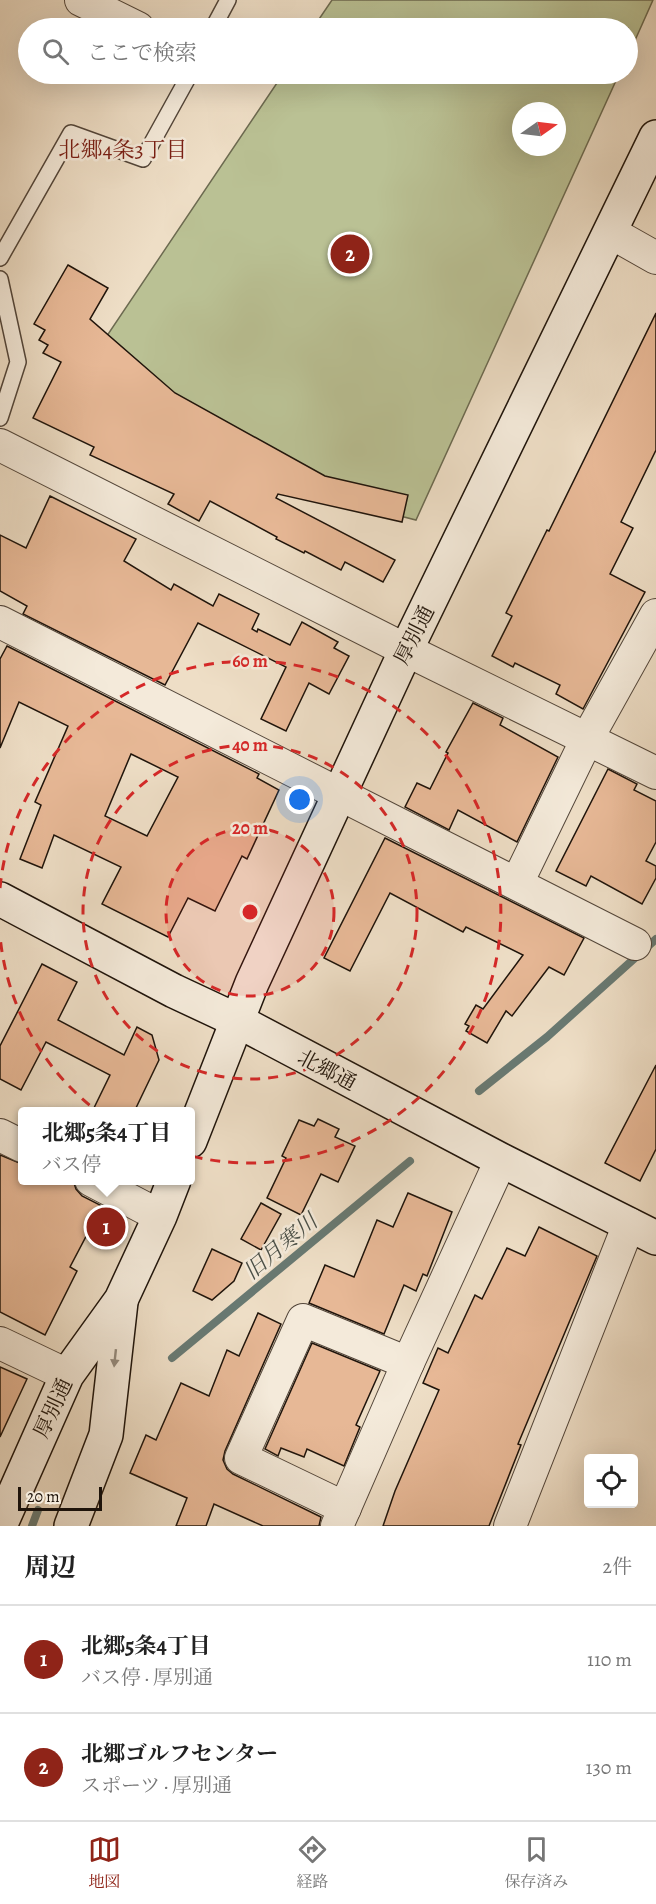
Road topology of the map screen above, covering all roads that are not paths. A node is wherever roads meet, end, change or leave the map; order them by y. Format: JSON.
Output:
{"nodes":[{"id":1,"x":81,"y":0,"type":"edge"},
{"id":2,"x":228,"y":0,"type":"edge"},
{"id":3,"x":118,"y":18,"type":"edge"},
{"id":4,"x":218,"y":18,"type":"edge"},
{"id":5,"x":184,"y":84,"type":"edge"},
{"id":6,"x":656,"y":137,"type":"edge"},
{"id":7,"x":610,"y":232,"type":"junction"},
{"id":8,"x":0,"y":258,"type":"edge"},
{"id":9,"x":656,"y":258,"type":"edge"},
{"id":10,"x":0,"y":279,"type":"edge"},
{"id":11,"x":0,"y":418,"type":"edge"},
{"id":12,"x":0,"y":445,"type":"edge"},
{"id":13,"x":656,"y":615,"type":"edge"},
{"id":14,"x":0,"y":622,"type":"edge"},
{"id":15,"x":406,"y":650,"type":"junction"},
{"id":16,"x":587,"y":739,"type":"junction"},
{"id":17,"x":656,"y":773,"type":"edge"},
{"id":18,"x":340,"y":793,"type":"junction"},
{"id":19,"x":517,"y":883,"type":"junction"},
{"id":20,"x":0,"y":899,"type":"edge"},
{"id":21,"x":635,"y":944,"type":"dead end"},
{"id":22,"x":236,"y":1020,"type":"junction"},
{"id":23,"x":195,"y":1128,"type":"edge"},
{"id":24,"x":0,"y":1135,"type":"edge"},
{"id":25,"x":18,"y":1144,"type":"edge"},
{"id":26,"x":501,"y":1160,"type":"junction"},
{"id":27,"x":101,"y":1185,"type":"edge"},
{"id":28,"x":172,"y":1185,"type":"edge"},
{"id":29,"x":160,"y":1216,"type":"junction"},
{"id":30,"x":643,"y":1231,"type":"edge"},
{"id":31,"x":121,"y":1300,"type":"junction"},
{"id":32,"x":0,"y":1343,"type":"edge"},
{"id":33,"x":408,"y":1363,"type":"junction"},
{"id":34,"x":67,"y":1375,"type":"junction"},
{"id":35,"x":341,"y":1517,"type":"edge"},
{"id":36,"x":0,"y":1526,"type":"edge"},
{"id":37,"x":71,"y":1526,"type":"edge"},
{"id":38,"x":510,"y":1526,"type":"edge"}],
"edges":[{"from":1,"to":3,"type":"street"},
{"from":2,"to":4,"type":"lane"},
{"from":5,"to":8,"type":"lane"},
{"from":6,"to":7,"type":"street","name":"厚別通"},
{"from":7,"to":9,"type":"street"},
{"from":7,"to":15,"type":"street","name":"厚別通"},
{"from":10,"to":11,"type":"lane"},
{"from":12,"to":15,"type":"street"},
{"from":13,"to":16,"type":"street"},
{"from":14,"to":18,"type":"street"},
{"from":15,"to":16,"type":"street"},
{"from":15,"to":18,"type":"street","name":"厚別通"},
{"from":16,"to":17,"type":"street"},
{"from":16,"to":19,"type":"street"},
{"from":18,"to":19,"type":"street"},
{"from":18,"to":22,"type":"street","name":"厚別通"},
{"from":19,"to":21,"type":"street"},
{"from":20,"to":22,"type":"street","name":"北郷通"},
{"from":22,"to":23,"type":"street","name":"厚別通"},
{"from":22,"to":26,"type":"street","name":"北郷通"},
{"from":24,"to":25,"type":"street"},
{"from":26,"to":30,"type":"street","name":"北郷通"},
{"from":26,"to":33,"type":"street"},
{"from":27,"to":29,"type":"street"},
{"from":28,"to":29,"type":"street","name":"厚別通"},
{"from":29,"to":31,"type":"street","name":"厚別通"},
{"from":30,"to":38,"type":"street"},
{"from":31,"to":34,"type":"street","name":"厚別通"},
{"from":31,"to":37,"type":"street","name":"厚別通","one_way":true},
{"from":32,"to":34,"type":"street"},
{"from":33,"to":35,"type":"street"},
{"from":33,"to":35,"type":"street"},
{"from":34,"to":36,"type":"street","name":"厚別通"}]}
